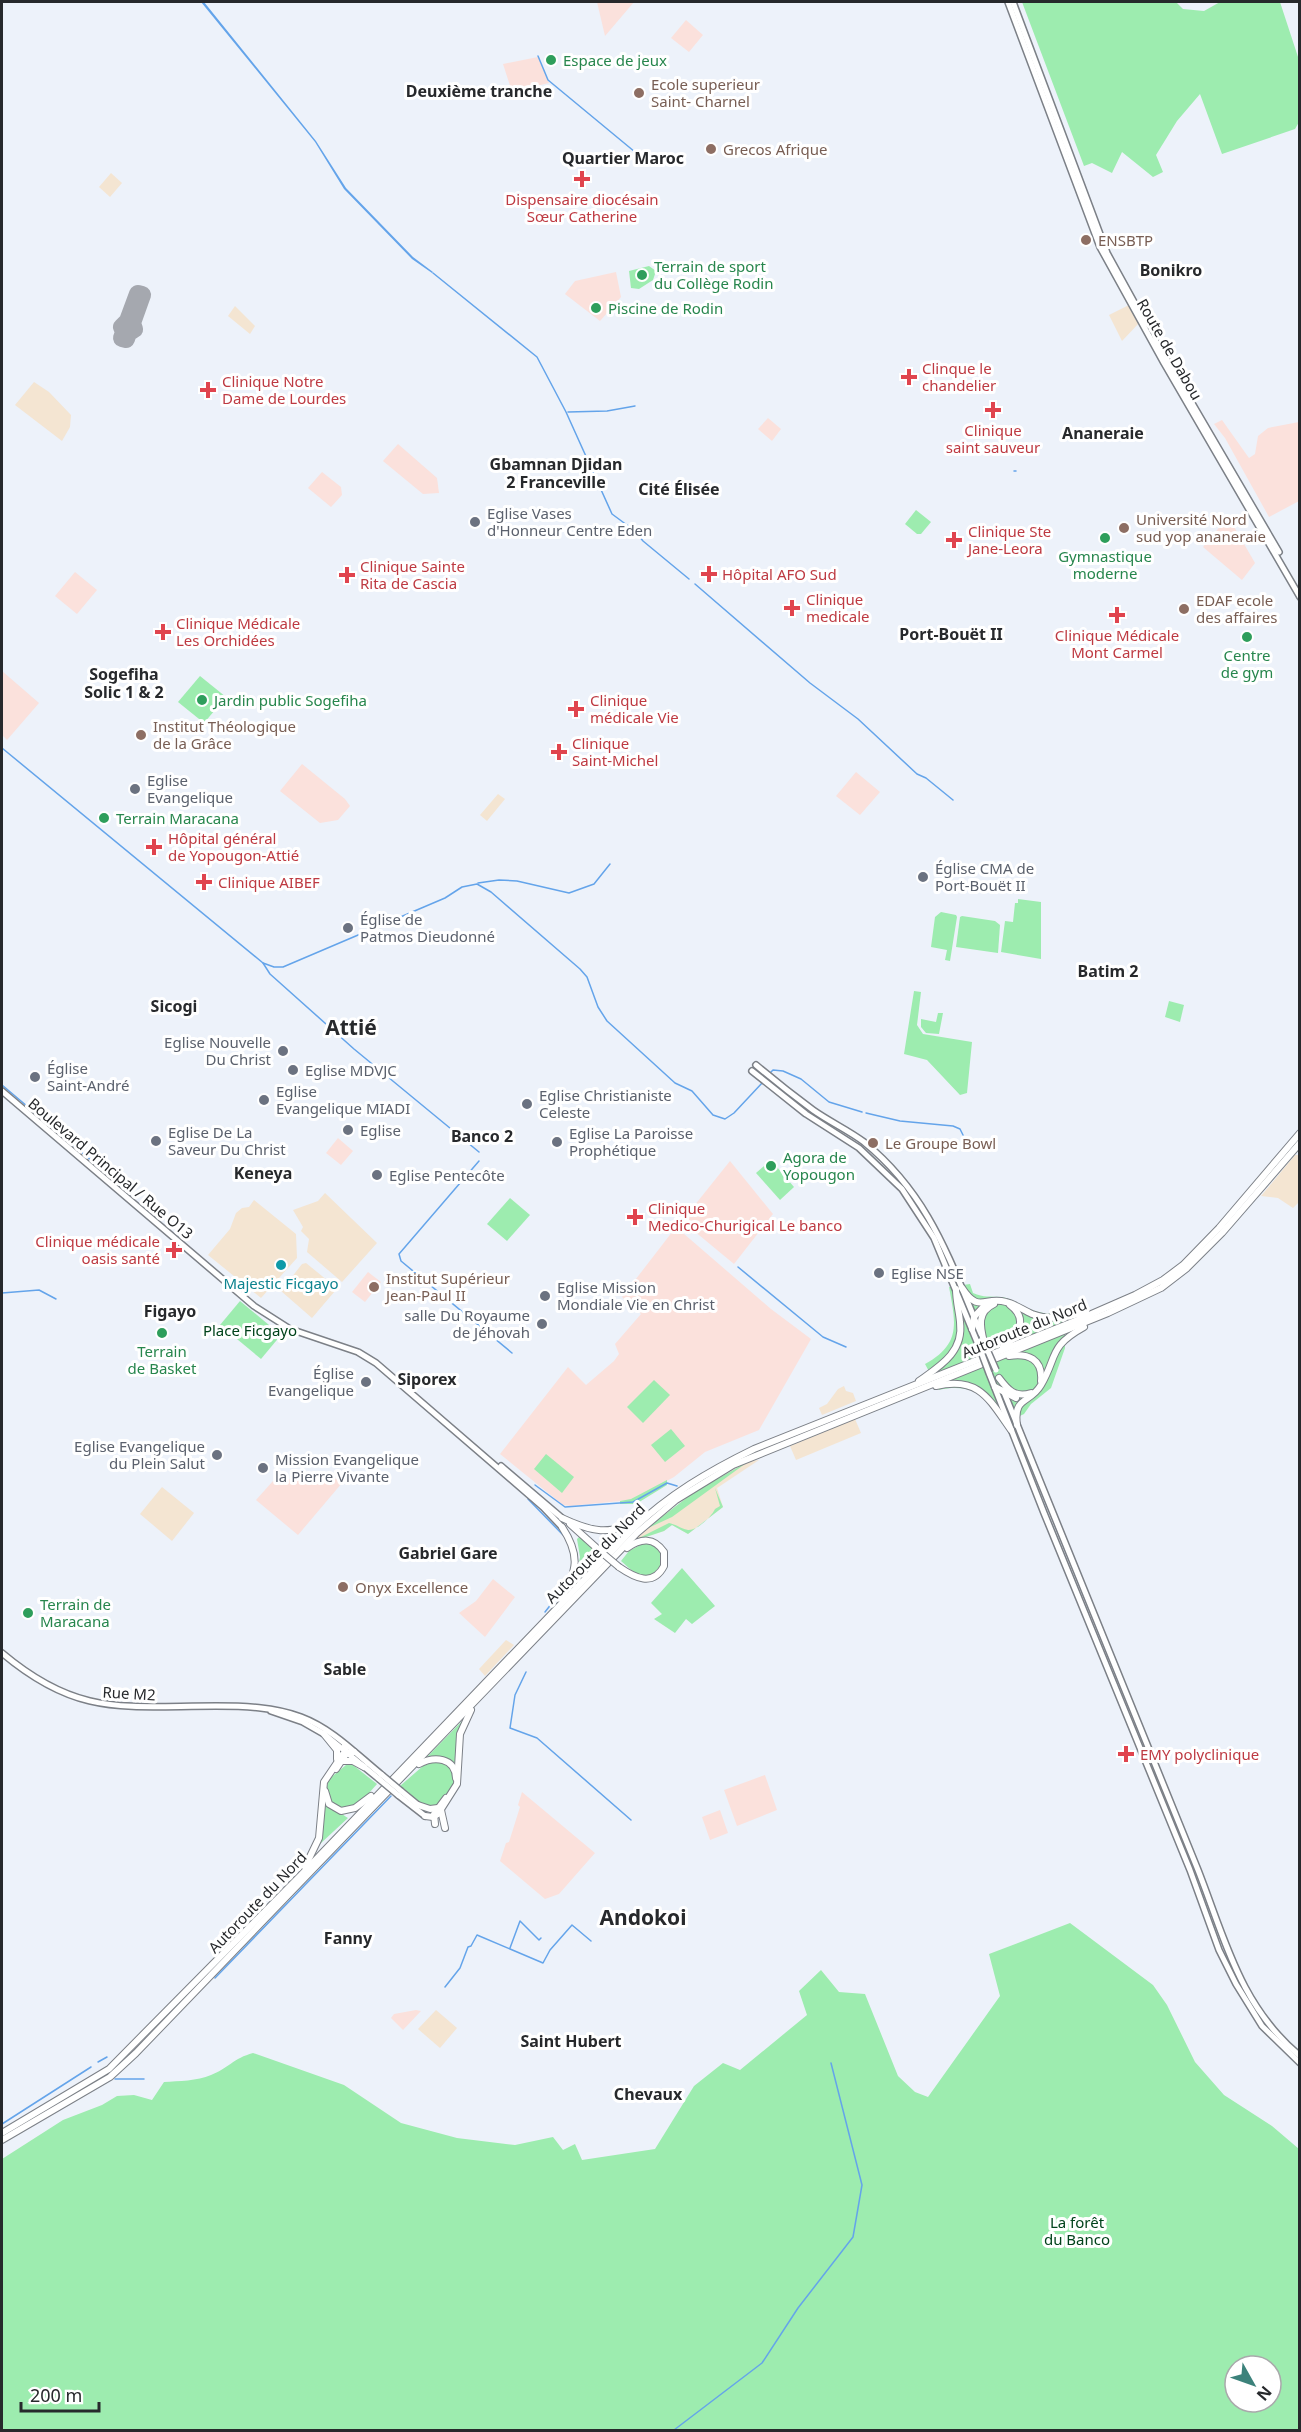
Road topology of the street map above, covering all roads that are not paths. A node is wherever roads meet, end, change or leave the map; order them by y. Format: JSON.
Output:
{"nodes":[{"id":1,"x":1008,"y":2,"type":"edge"},
{"id":2,"x":1013,"y":2,"type":"edge"},
{"id":3,"x":1299,"y":590,"type":"edge"},
{"id":4,"x":1299,"y":596,"type":"edge"},
{"id":5,"x":756,"y":1065,"type":"dead end"},
{"id":6,"x":752,"y":1071,"type":"dead end"},
{"id":7,"x":766,"y":1078,"type":"junction"},
{"id":8,"x":2,"y":1091,"type":"edge"},
{"id":9,"x":791,"y":1094,"type":"junction"},
{"id":10,"x":786,"y":1099,"type":"junction"},
{"id":11,"x":1299,"y":1125,"type":"edge"},
{"id":12,"x":1299,"y":1133,"type":"edge"},
{"id":13,"x":1299,"y":1143,"type":"edge"},
{"id":14,"x":1287,"y":1148,"type":"junction"},
{"id":15,"x":959,"y":1289,"type":"junction"},
{"id":16,"x":988,"y":1303,"type":"junction"},
{"id":17,"x":1108,"y":1310,"type":"junction"},
{"id":18,"x":974,"y":1317,"type":"junction"},
{"id":19,"x":972,"y":1329,"type":"junction"},
{"id":20,"x":985,"y":1344,"type":"junction"},
{"id":21,"x":995,"y":1356,"type":"junction"},
{"id":22,"x":993,"y":1371,"type":"junction"},
{"id":23,"x":999,"y":1378,"type":"junction"},
{"id":24,"x":912,"y":1386,"type":"junction"},
{"id":25,"x":995,"y":1386,"type":"junction"},
{"id":26,"x":910,"y":1393,"type":"junction"},
{"id":27,"x":1005,"y":1394,"type":"junction"},
{"id":28,"x":1028,"y":1397,"type":"junction"},
{"id":29,"x":1017,"y":1425,"type":"junction"},
{"id":30,"x":1011,"y":1430,"type":"junction"},
{"id":31,"x":464,"y":1437,"type":"junction"},
{"id":32,"x":648,"y":1515,"type":"junction"},
{"id":33,"x":562,"y":1518,"type":"junction"},
{"id":34,"x":562,"y":1527,"type":"joint"},
{"id":35,"x":615,"y":1557,"type":"junction"},
{"id":36,"x":557,"y":1608,"type":"junction"},
{"id":37,"x":2,"y":1653,"type":"edge"},
{"id":38,"x":476,"y":1701,"type":"junction"},
{"id":39,"x":269,"y":1710,"type":"junction"},
{"id":40,"x":324,"y":1734,"type":"junction"},
{"id":41,"x":348,"y":1749,"type":"junction"},
{"id":42,"x":343,"y":1761,"type":"junction"},
{"id":43,"x":333,"y":1766,"type":"junction"},
{"id":44,"x":364,"y":1767,"type":"junction"},
{"id":45,"x":411,"y":1769,"type":"junction"},
{"id":46,"x":381,"y":1778,"type":"junction"},
{"id":47,"x":382,"y":1790,"type":"junction"},
{"id":48,"x":399,"y":1793,"type":"junction"},
{"id":49,"x":418,"y":1805,"type":"joint"},
{"id":50,"x":440,"y":1809,"type":"junction"},
{"id":51,"x":425,"y":1816,"type":"joint"},
{"id":52,"x":445,"y":1828,"type":"dead end"},
{"id":53,"x":300,"y":1876,"type":"junction"},
{"id":54,"x":1299,"y":2056,"type":"edge"},
{"id":55,"x":1299,"y":2063,"type":"edge"},
{"id":56,"x":113,"y":2071,"type":"junction"},
{"id":57,"x":106,"y":2075,"type":"junction"},
{"id":58,"x":2,"y":2133,"type":"edge"},
{"id":59,"x":2,"y":2140,"type":"edge"}],
"edges":[{"from":1,"to":4,"type":"main road","name":"Route de Dabou"},
{"from":2,"to":3,"type":"main road","name":"Route de Dabou"},
{"from":5,"to":7,"type":"main road"},
{"from":6,"to":7,"type":"main road"},
{"from":7,"to":9,"type":"main road"},
{"from":7,"to":10,"type":"main road"},
{"from":8,"to":31,"type":"main road","name":"Boulevard Principal / Rue O13"},
{"from":9,"to":10,"type":"main road"},
{"from":9,"to":15,"type":"main road"},
{"from":10,"to":15,"type":"main road"},
{"from":11,"to":14,"type":"highway"},
{"from":12,"to":14,"type":"highway","name":"Autoroute du Nord"},
{"from":13,"to":17,"type":"highway","name":"Autoroute du Nord"},
{"from":14,"to":17,"type":"highway","name":"Autoroute du Nord"},
{"from":15,"to":16,"type":"highway"},
{"from":15,"to":18,"type":"main road"},
{"from":15,"to":19,"type":"main road"},
{"from":15,"to":24,"type":"highway"},
{"from":16,"to":17,"type":"highway"},
{"from":16,"to":18,"type":"highway"},
{"from":17,"to":21,"type":"highway","name":"Autoroute du Nord"},
{"from":17,"to":28,"type":"highway"},
{"from":18,"to":19,"type":"highway"},
{"from":18,"to":20,"type":"main road"},
{"from":19,"to":22,"type":"main road","bridge":true},
{"from":20,"to":21,"type":"highway"},
{"from":20,"to":22,"type":"main road","bridge":true},
{"from":21,"to":23,"type":"highway"},
{"from":21,"to":24,"type":"highway","name":"Autoroute du Nord"},
{"from":21,"to":26,"type":"highway","name":"Autoroute du Nord"},
{"from":22,"to":23,"type":"main road"},
{"from":22,"to":25,"type":"main road"},
{"from":23,"to":27,"type":"main road"},
{"from":24,"to":32,"type":"highway","name":"Autoroute du Nord"},
{"from":25,"to":27,"type":"highway"},
{"from":25,"to":30,"type":"main road"},
{"from":26,"to":30,"type":"highway"},
{"from":26,"to":35,"type":"highway","name":"Autoroute du Nord"},
{"from":27,"to":28,"type":"highway"},
{"from":27,"to":29,"type":"main road"},
{"from":28,"to":29,"type":"highway"},
{"from":29,"to":54,"type":"main road"},
{"from":30,"to":55,"type":"main road"},
{"from":31,"to":33,"type":"main road"},
{"from":31,"to":34,"type":"main road"},
{"from":32,"to":33,"type":"highway"},
{"from":32,"to":36,"type":"highway","name":"Autoroute du Nord"},
{"from":33,"to":35,"type":"highway","bridge":true},
{"from":34,"to":36,"type":"highway"},
{"from":35,"to":38,"type":"highway","name":"Autoroute du Nord"},
{"from":36,"to":47,"type":"highway","name":"Autoroute du Nord"},
{"from":37,"to":39,"type":"main road","name":"Rue M2"},
{"from":38,"to":45,"type":"highway","name":"Autoroute du Nord"},
{"from":38,"to":50,"type":"highway"},
{"from":39,"to":40,"type":"main road"},
{"from":39,"to":41,"type":"main road"},
{"from":40,"to":41,"type":"main road"},
{"from":40,"to":43,"type":"highway"},
{"from":41,"to":42,"type":"highway"},
{"from":41,"to":43,"type":"highway"},
{"from":41,"to":44,"type":"main road"},
{"from":41,"to":46,"type":"main road"},
{"from":42,"to":44,"type":"highway"},
{"from":42,"to":47,"type":"highway"},
{"from":43,"to":53,"type":"highway"},
{"from":44,"to":46,"type":"main road"},
{"from":45,"to":50,"type":"highway"},
{"from":45,"to":56,"type":"highway","name":"Autoroute du Nord"},
{"from":46,"to":48,"type":"main road","bridge":true},
{"from":47,"to":53,"type":"highway","name":"Autoroute du Nord"},
{"from":48,"to":49,"type":"main road"},
{"from":48,"to":51,"type":"main road"},
{"from":49,"to":50,"type":"highway"},
{"from":50,"to":51,"type":"highway"},
{"from":50,"to":52,"type":"highway"},
{"from":53,"to":56,"type":"highway","name":"Autoroute du Nord"},
{"from":56,"to":57,"type":"highway","name":"Autoroute du Nord"},
{"from":57,"to":58,"type":"highway","name":"Autoroute du Nord"},
{"from":57,"to":59,"type":"highway","name":"Autoroute du Nord"}]}
